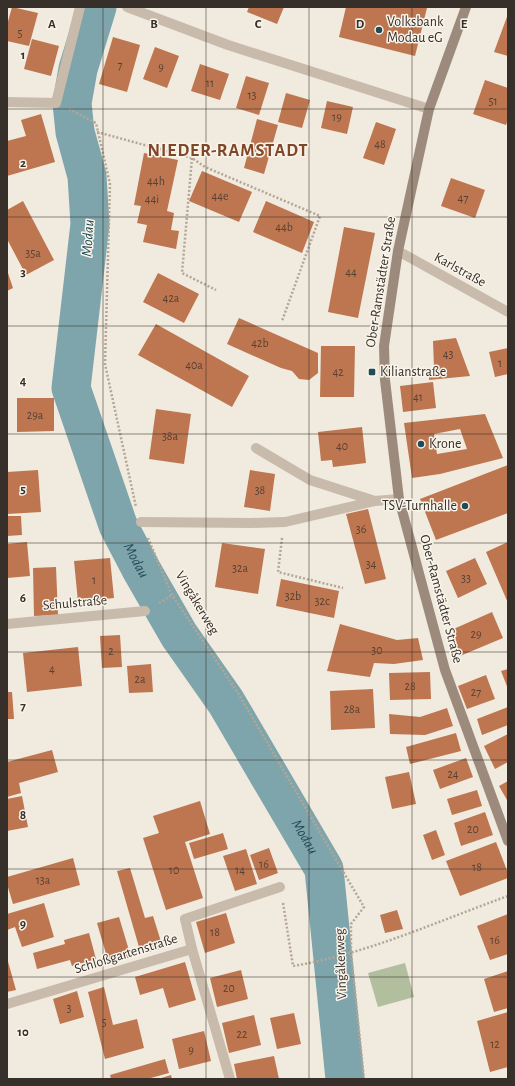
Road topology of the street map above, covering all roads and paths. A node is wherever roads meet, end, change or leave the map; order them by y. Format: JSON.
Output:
{"nodes":[{"id":1,"x":80,"y":7,"type":"edge"},
{"id":2,"x":128,"y":7,"type":"edge"},
{"id":3,"x":466,"y":7,"type":"edge"},
{"id":4,"x":7,"y":102,"type":"edge"},
{"id":5,"x":56,"y":102,"type":"junction"},
{"id":6,"x":429,"y":109,"type":"junction"},
{"id":7,"x":97,"y":132,"type":"junction"},
{"id":8,"x":192,"y":158,"type":"junction"},
{"id":9,"x":398,"y":251,"type":"junction"},
{"id":10,"x":216,"y":290,"type":"dead end"},
{"id":11,"x":508,"y":312,"type":"edge"},
{"id":12,"x":282,"y":321,"type":"dead end"},
{"id":13,"x":256,"y":448,"type":"dead end"},
{"id":14,"x":399,"y":499,"type":"junction"},
{"id":15,"x":375,"y":501,"type":"junction"},
{"id":16,"x":142,"y":522,"type":"junction"},
{"id":17,"x":285,"y":522,"type":"junction"},
{"id":18,"x":343,"y":588,"type":"dead end"},
{"id":19,"x":145,"y":611,"type":"dead end"},
{"id":20,"x":7,"y":624,"type":"edge"},
{"id":21,"x":508,"y":841,"type":"edge"},
{"id":22,"x":280,"y":887,"type":"joint"},
{"id":23,"x":508,"y":896,"type":"edge"},
{"id":24,"x":192,"y":949,"type":"junction"},
{"id":25,"x":351,"y":953,"type":"junction"},
{"id":26,"x":7,"y":1004,"type":"edge"},
{"id":27,"x":230,"y":1079,"type":"edge"},
{"id":28,"x":364,"y":1079,"type":"edge"}],
"edges":[{"from":1,"to":5,"type":"street"},
{"from":2,"to":6,"type":"street"},
{"from":3,"to":6,"type":"main road","name":"Ober-Ramstädter Straße"},
{"from":4,"to":5,"type":"street"},
{"from":5,"to":7,"type":"path","name":"Vingåkerweg"},
{"from":6,"to":9,"type":"main road","name":"Ober-Ramstädter Straße"},
{"from":7,"to":8,"type":"path"},
{"from":7,"to":16,"type":"path","name":"Vingåkerweg"},
{"from":8,"to":10,"type":"path"},
{"from":8,"to":12,"type":"path"},
{"from":9,"to":11,"type":"street","name":"Karlstraße"},
{"from":9,"to":14,"type":"main road","name":"Ober-Ramstädter Straße"},
{"from":13,"to":15,"type":"street"},
{"from":14,"to":15,"type":"street"},
{"from":14,"to":21,"type":"main road","name":"Ober-Ramstädter Straße"},
{"from":15,"to":17,"type":"street"},
{"from":16,"to":17,"type":"street"},
{"from":16,"to":25,"type":"path","name":"Vingåkerweg"},
{"from":17,"to":18,"type":"path"},
{"from":19,"to":20,"type":"street","name":"Schulstraße"},
{"from":22,"to":24,"type":"street"},
{"from":22,"to":25,"type":"path"},
{"from":23,"to":25,"type":"path"},
{"from":24,"to":26,"type":"street","name":"Schloßgartenstraße"},
{"from":24,"to":27,"type":"street","name":"Schloßgartenstraße"},
{"from":25,"to":28,"type":"path","name":"Vingåkerweg"}]}
